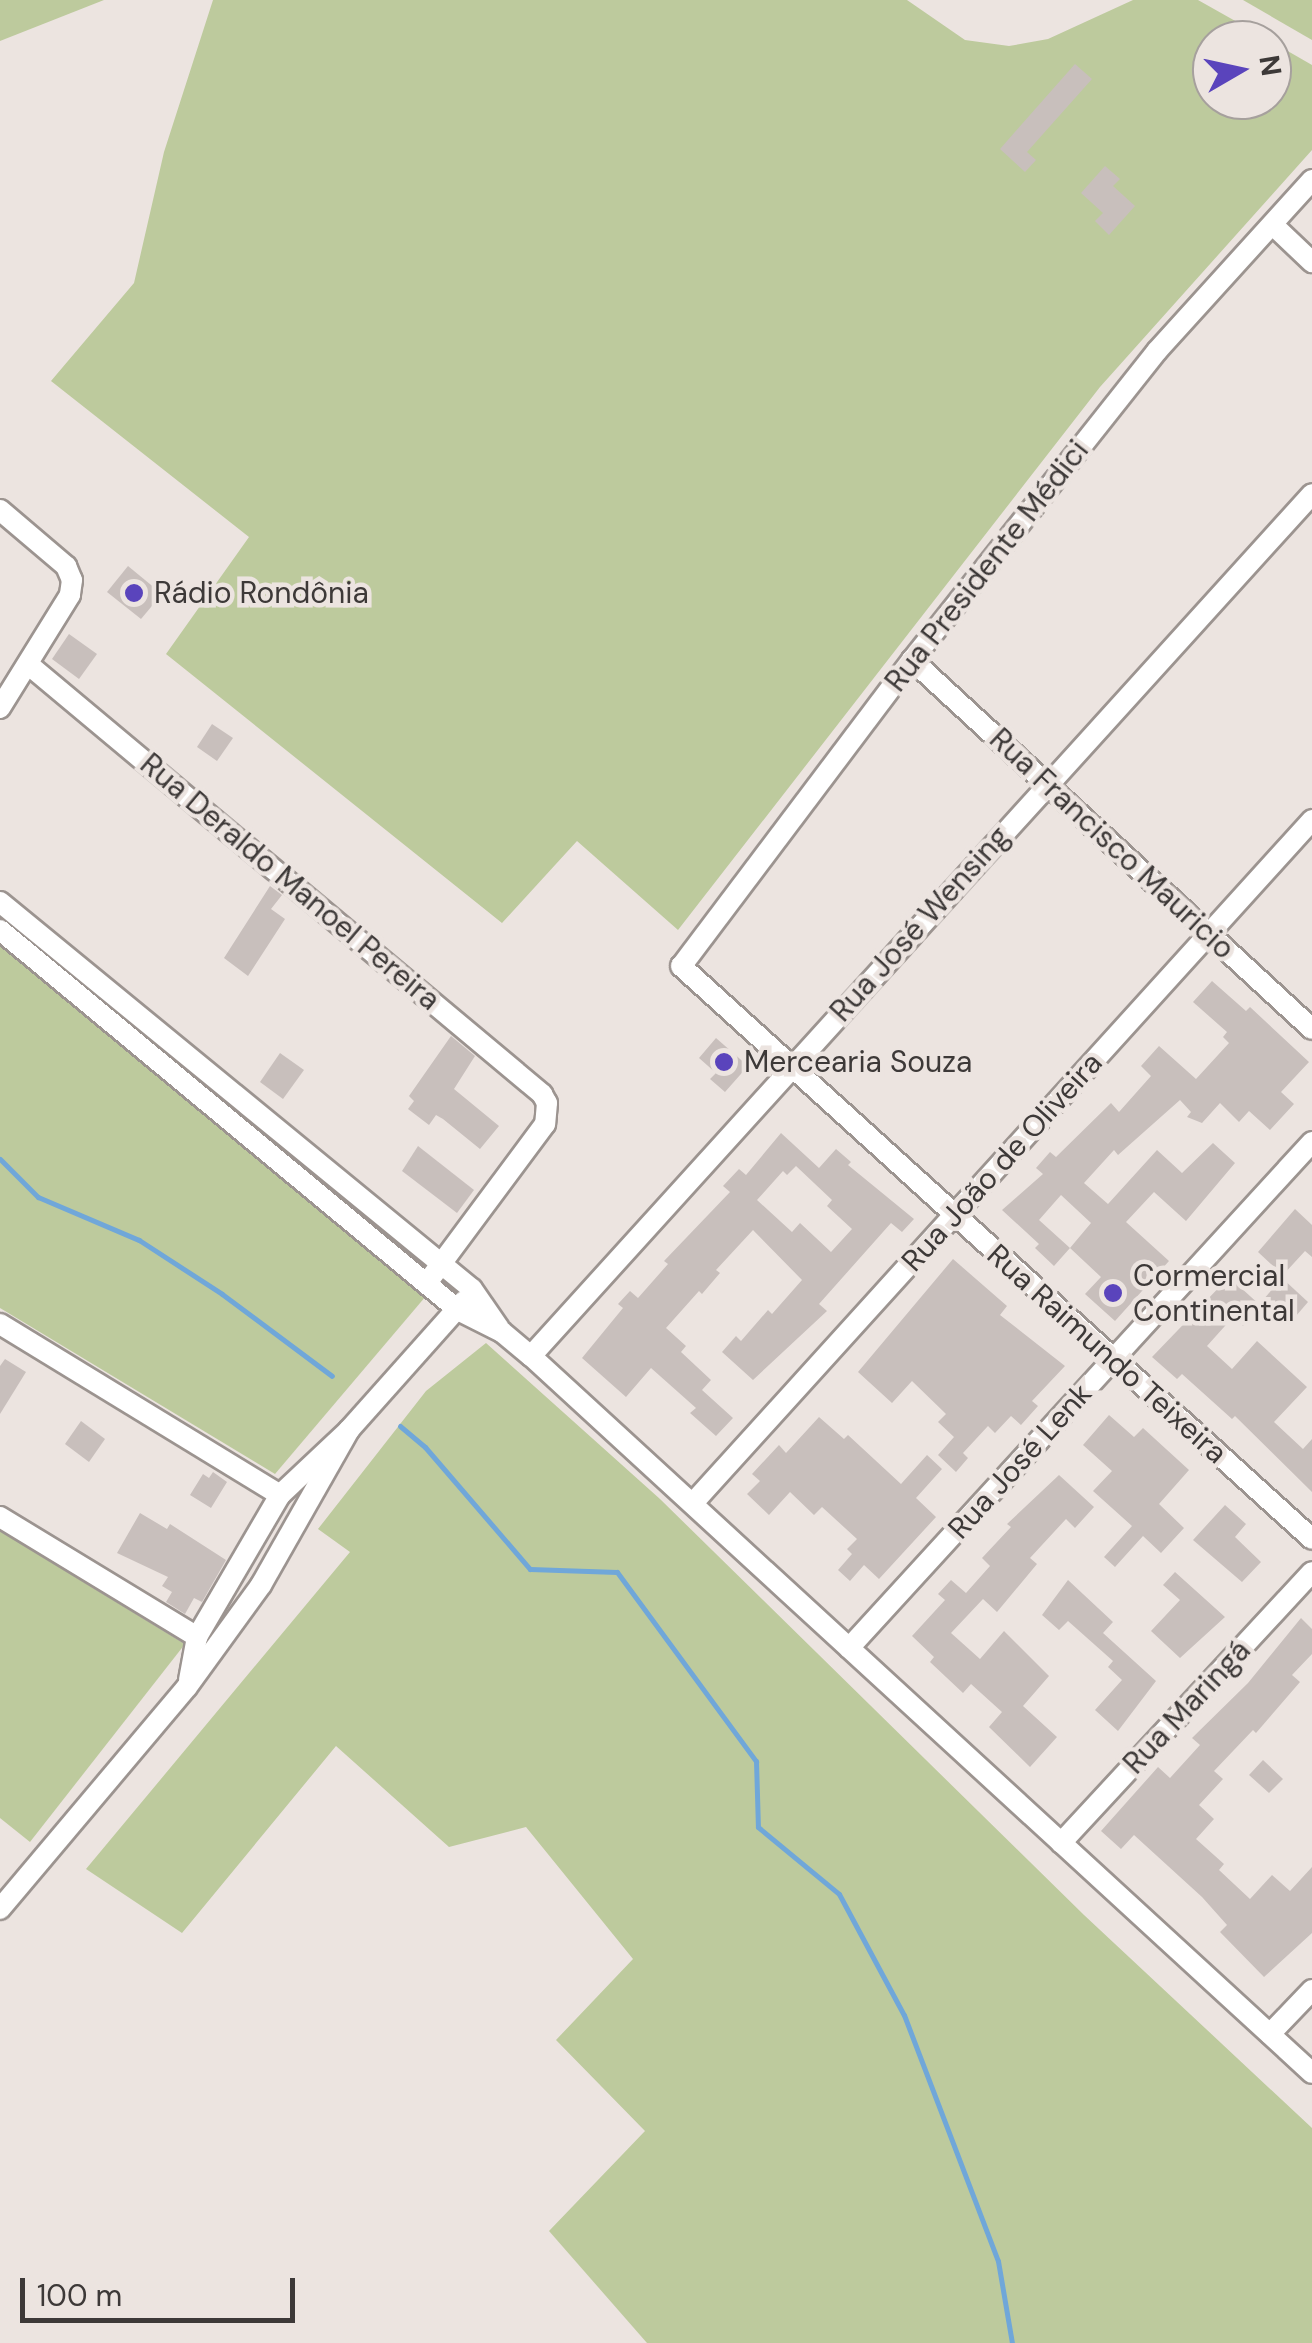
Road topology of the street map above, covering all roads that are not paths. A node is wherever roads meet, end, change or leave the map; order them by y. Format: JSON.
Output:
{"nodes":[{"id":1,"x":1312,"y":180,"type":"edge"},
{"id":2,"x":1273,"y":225,"type":"junction"},
{"id":3,"x":1312,"y":262,"type":"edge"},
{"id":4,"x":1312,"y":494,"type":"edge"},
{"id":5,"x":0,"y":510,"type":"edge"},
{"id":6,"x":912,"y":660,"type":"junction"},
{"id":7,"x":29,"y":665,"type":"junction"},
{"id":8,"x":0,"y":708,"type":"edge"},
{"id":9,"x":1046,"y":784,"type":"junction"},
{"id":10,"x":1312,"y":820,"type":"edge"},
{"id":11,"x":0,"y":902,"type":"edge"},
{"id":12,"x":0,"y":930,"type":"edge"},
{"id":13,"x":1210,"y":934,"type":"junction"},
{"id":14,"x":680,"y":966,"type":"joint"},
{"id":15,"x":1312,"y":1029,"type":"edge"},
{"id":16,"x":791,"y":1068,"type":"junction"},
{"id":17,"x":1312,"y":1142,"type":"edge"},
{"id":18,"x":953,"y":1215,"type":"junction"},
{"id":19,"x":442,"y":1264,"type":"junction"},
{"id":20,"x":426,"y":1284,"type":"junction"},
{"id":21,"x":472,"y":1289,"type":"junction"},
{"id":22,"x":458,"y":1310,"type":"junction"},
{"id":23,"x":0,"y":1324,"type":"edge"},
{"id":24,"x":502,"y":1332,"type":"junction"},
{"id":25,"x":531,"y":1356,"type":"junction"},
{"id":26,"x":1114,"y":1358,"type":"junction"},
{"id":27,"x":349,"y":1430,"type":"junction"},
{"id":28,"x":280,"y":1496,"type":"junction"},
{"id":29,"x":693,"y":1504,"type":"junction"},
{"id":30,"x":0,"y":1517,"type":"edge"},
{"id":31,"x":1312,"y":1539,"type":"edge"},
{"id":32,"x":1312,"y":1572,"type":"edge"},
{"id":33,"x":197,"y":1637,"type":"junction"},
{"id":34,"x":849,"y":1648,"type":"junction"},
{"id":35,"x":188,"y":1687,"type":"junction"},
{"id":36,"x":1061,"y":1843,"type":"junction"},
{"id":37,"x":0,"y":1909,"type":"edge"},
{"id":38,"x":1312,"y":1990,"type":"edge"},
{"id":39,"x":1270,"y":2034,"type":"junction"},
{"id":40,"x":1312,"y":2073,"type":"edge"}],
"edges":[{"from":1,"to":2,"type":"street","name":"Rua Presidente Médici"},
{"from":2,"to":3,"type":"street"},
{"from":2,"to":6,"type":"street","name":"Rua Presidente Médici"},
{"from":4,"to":9,"type":"street","name":"Rua José Wensing"},
{"from":5,"to":7,"type":"street"},
{"from":6,"to":9,"type":"street","name":"Rua Francisco Mauricio"},
{"from":6,"to":14,"type":"street","name":"Rua Presidente Médici"},
{"from":7,"to":8,"type":"street"},
{"from":7,"to":19,"type":"street","name":"Rua Deraldo Manoel Pereira"},
{"from":9,"to":13,"type":"street","name":"Rua Francisco Mauricio"},
{"from":9,"to":16,"type":"street","name":"Rua José Wensing"},
{"from":10,"to":13,"type":"street","name":"Rua João de Oliveira"},
{"from":11,"to":19,"type":"street"},
{"from":12,"to":20,"type":"street"},
{"from":13,"to":15,"type":"street","name":"Rua Francisco Mauricio"},
{"from":13,"to":18,"type":"street","name":"Rua João de Oliveira"},
{"from":14,"to":16,"type":"street","name":"Rua Raimundo Teixeira"},
{"from":16,"to":18,"type":"street","name":"Rua Raimundo Teixeira"},
{"from":16,"to":25,"type":"street","name":"Rua José Wensing"},
{"from":17,"to":26,"type":"street","name":"Rua José Lenk"},
{"from":18,"to":26,"type":"street","name":"Rua Raimundo Teixeira"},
{"from":18,"to":29,"type":"street","name":"Rua João de Oliveira"},
{"from":19,"to":20,"type":"street"},
{"from":19,"to":21,"type":"street"},
{"from":20,"to":22,"type":"street"},
{"from":21,"to":22,"type":"street"},
{"from":21,"to":24,"type":"street"},
{"from":22,"to":24,"type":"street"},
{"from":22,"to":27,"type":"street"},
{"from":23,"to":28,"type":"street"},
{"from":24,"to":25,"type":"street"},
{"from":25,"to":29,"type":"street"},
{"from":26,"to":31,"type":"street","name":"Rua Raimundo Teixeira"},
{"from":26,"to":34,"type":"street","name":"Rua José Lenk"},
{"from":27,"to":28,"type":"street"},
{"from":27,"to":35,"type":"street"},
{"from":28,"to":33,"type":"street"},
{"from":29,"to":34,"type":"street"},
{"from":30,"to":33,"type":"street"},
{"from":32,"to":36,"type":"street","name":"Rua Maringá"},
{"from":33,"to":35,"type":"street"},
{"from":34,"to":36,"type":"street"},
{"from":35,"to":37,"type":"street"},
{"from":36,"to":39,"type":"street"},
{"from":38,"to":39,"type":"street"},
{"from":39,"to":40,"type":"street"}]}
